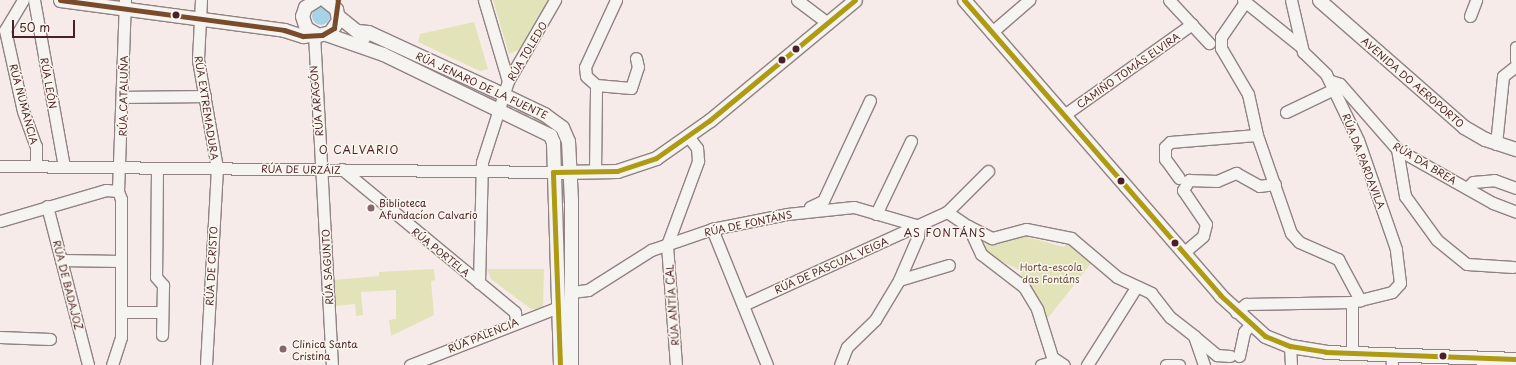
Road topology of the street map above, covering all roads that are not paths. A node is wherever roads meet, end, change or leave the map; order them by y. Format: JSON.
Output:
{"nodes":[{"id":1,"x":23,"y":0,"type":"edge"},
{"id":2,"x":34,"y":0,"type":"edge"},
{"id":3,"x":60,"y":0,"type":"edge"},
{"id":4,"x":201,"y":0,"type":"edge"},
{"id":5,"x":316,"y":0,"type":"edge"},
{"id":6,"x":325,"y":0,"type":"edge"},
{"id":7,"x":484,"y":0,"type":"edge"},
{"id":8,"x":555,"y":0,"type":"edge"},
{"id":9,"x":616,"y":0,"type":"edge"},
{"id":10,"x":797,"y":0,"type":"edge"},
{"id":11,"x":855,"y":0,"type":"edge"},
{"id":12,"x":964,"y":0,"type":"edge"},
{"id":13,"x":1029,"y":0,"type":"edge"},
{"id":14,"x":1169,"y":0,"type":"edge"},
{"id":15,"x":1291,"y":0,"type":"edge"},
{"id":16,"x":1319,"y":0,"type":"edge"},
{"id":17,"x":1476,"y":0,"type":"edge"},
{"id":18,"x":1244,"y":1,"type":"edge"},
{"id":19,"x":125,"y":4,"type":"edge"},
{"id":20,"x":1017,"y":4,"type":"edge"},
{"id":21,"x":337,"y":8,"type":"edge"},
{"id":22,"x":302,"y":9,"type":"edge"},
{"id":23,"x":1470,"y":16,"type":"dead end"},
{"id":24,"x":199,"y":18,"type":"junction"},
{"id":25,"x":828,"y":23,"type":"junction"},
{"id":26,"x":1192,"y":24,"type":"junction"},
{"id":27,"x":284,"y":30,"type":"junction"},
{"id":28,"x":357,"y":31,"type":"junction"},
{"id":29,"x":992,"y":31,"type":"junction"},
{"id":30,"x":320,"y":34,"type":"junction"},
{"id":31,"x":1209,"y":43,"type":"dead end"},
{"id":32,"x":1300,"y":46,"type":"junction"},
{"id":33,"x":1516,"y":47,"type":"edge"},
{"id":34,"x":636,"y":58,"type":"dead end"},
{"id":35,"x":393,"y":60,"type":"junction"},
{"id":36,"x":1516,"y":60,"type":"edge"},
{"id":37,"x":1516,"y":66,"type":"edge"},
{"id":38,"x":434,"y":72,"type":"junction"},
{"id":39,"x":508,"y":81,"type":"junction"},
{"id":40,"x":596,"y":85,"type":"junction"},
{"id":41,"x":1332,"y":85,"type":"junction"},
{"id":42,"x":482,"y":95,"type":"tunnel mouth"},
{"id":43,"x":505,"y":95,"type":"junction"},
{"id":44,"x":205,"y":96,"type":"junction"},
{"id":45,"x":122,"y":97,"type":"junction"},
{"id":46,"x":870,"y":100,"type":"dead end"},
{"id":47,"x":500,"y":111,"type":"junction"},
{"id":48,"x":1286,"y":112,"type":"dead end"},
{"id":49,"x":1064,"y":115,"type":"junction"},
{"id":50,"x":1257,"y":135,"type":"junction"},
{"id":51,"x":688,"y":136,"type":"junction"},
{"id":52,"x":911,"y":141,"type":"dead end"},
{"id":53,"x":1496,"y":144,"type":"junction"},
{"id":54,"x":1397,"y":149,"type":"junction"},
{"id":55,"x":1516,"y":149,"type":"edge"},
{"id":56,"x":0,"y":166,"type":"edge"},
{"id":57,"x":36,"y":166,"type":"junction"},
{"id":58,"x":64,"y":166,"type":"junction"},
{"id":59,"x":122,"y":167,"type":"junction"},
{"id":60,"x":156,"y":168,"type":"junction"},
{"id":61,"x":217,"y":168,"type":"junction"},
{"id":62,"x":322,"y":169,"type":"junction"},
{"id":63,"x":342,"y":169,"type":"junction"},
{"id":64,"x":480,"y":171,"type":"junction"},
{"id":65,"x":988,"y":171,"type":"dead end"},
{"id":66,"x":553,"y":172,"type":"junction"},
{"id":67,"x":568,"y":172,"type":"junction"},
{"id":68,"x":595,"y":172,"type":"junction"},
{"id":69,"x":1179,"y":178,"type":"dead end"},
{"id":70,"x":1275,"y":184,"type":"junction"},
{"id":71,"x":1467,"y":188,"type":"junction"},
{"id":72,"x":1516,"y":188,"type":"edge"},
{"id":73,"x":118,"y":191,"type":"junction"},
{"id":74,"x":562,"y":204,"type":"tunnel mouth"},
{"id":75,"x":47,"y":206,"type":"junction"},
{"id":76,"x":807,"y":210,"type":"junction"},
{"id":77,"x":947,"y":212,"type":"junction"},
{"id":78,"x":1516,"y":212,"type":"edge"},
{"id":79,"x":876,"y":214,"type":"junction"},
{"id":80,"x":0,"y":220,"type":"edge"},
{"id":81,"x":919,"y":226,"type":"junction"},
{"id":82,"x":968,"y":226,"type":"junction"},
{"id":83,"x":712,"y":229,"type":"junction"},
{"id":84,"x":667,"y":245,"type":"junction"},
{"id":85,"x":1183,"y":253,"type":"junction"},
{"id":86,"x":61,"y":260,"type":"junction"},
{"id":87,"x":121,"y":261,"type":"junction"},
{"id":88,"x":949,"y":265,"type":"dead end"},
{"id":89,"x":1512,"y":267,"type":"dead end"},
{"id":90,"x":899,"y":280,"type":"junction"},
{"id":91,"x":479,"y":283,"type":"junction"},
{"id":92,"x":1137,"y":286,"type":"junction"},
{"id":93,"x":568,"y":290,"type":"junction"},
{"id":94,"x":1356,"y":301,"type":"junction"},
{"id":95,"x":743,"y":305,"type":"junction"},
{"id":96,"x":556,"y":308,"type":"junction"},
{"id":97,"x":121,"y":312,"type":"junction"},
{"id":98,"x":162,"y":312,"type":"junction"},
{"id":99,"x":1236,"y":312,"type":"junction"},
{"id":100,"x":516,"y":321,"type":"junction"},
{"id":101,"x":1250,"y":325,"type":"junction"},
{"id":102,"x":162,"y":335,"type":"dead end"},
{"id":103,"x":1194,"y":336,"type":"junction"},
{"id":104,"x":0,"y":337,"type":"edge"},
{"id":105,"x":50,"y":339,"type":"dead end"},
{"id":106,"x":564,"y":340,"type":"junction"},
{"id":107,"x":1290,"y":346,"type":"junction"},
{"id":108,"x":1352,"y":353,"type":"junction"},
{"id":109,"x":1516,"y":359,"type":"edge"},
{"id":110,"x":1392,"y":360,"type":"edge"},
{"id":111,"x":1059,"y":363,"type":"edge"},
{"id":112,"x":88,"y":365,"type":"edge"},
{"id":113,"x":112,"y":365,"type":"edge"},
{"id":114,"x":206,"y":365,"type":"edge"},
{"id":115,"x":332,"y":365,"type":"edge"},
{"id":116,"x":410,"y":365,"type":"edge"},
{"id":117,"x":560,"y":365,"type":"edge"},
{"id":118,"x":571,"y":365,"type":"edge"},
{"id":119,"x":676,"y":365,"type":"edge"},
{"id":120,"x":767,"y":365,"type":"edge"},
{"id":121,"x":840,"y":365,"type":"edge"},
{"id":122,"x":1041,"y":365,"type":"edge"},
{"id":123,"x":1087,"y":365,"type":"edge"},
{"id":124,"x":1166,"y":365,"type":"edge"},
{"id":125,"x":1179,"y":365,"type":"edge"},
{"id":126,"x":1204,"y":365,"type":"edge"},
{"id":127,"x":1291,"y":365,"type":"edge"}],
"edges":[{"from":1,"to":57,"type":"street","name":"RÚA NUMANCIA"},
{"from":2,"to":58,"type":"street","name":"RÚA LEÓN"},
{"from":3,"to":19,"type":"main road"},
{"from":4,"to":24,"type":"street","name":"RÚA EXTREMADURA"},
{"from":5,"to":22,"type":"main road"},
{"from":6,"to":21,"type":"main road"},
{"from":7,"to":39,"type":"street"},
{"from":8,"to":39,"type":"street","name":"RÚA TOLEDO"},
{"from":9,"to":40,"type":"street"},
{"from":10,"to":25,"type":"street"},
{"from":11,"to":25,"type":"main road"},
{"from":12,"to":29,"type":"main road"},
{"from":13,"to":20,"type":"street"},
{"from":14,"to":26,"type":"street"},
{"from":15,"to":32,"type":"street","name":"RÚA DA PARDAVILA"},
{"from":16,"to":53,"type":"main road","name":"AVENIDA DO AEROPORTO"},
{"from":17,"to":23,"type":"street"},
{"from":18,"to":32,"type":"street"},
{"from":18,"to":50,"type":"street"},
{"from":19,"to":24,"type":"main road"},
{"from":19,"to":45,"type":"street","name":"RÚA CATALUÑA"},
{"from":20,"to":29,"type":"street"},
{"from":21,"to":28,"type":"main road","name":"RÚA JENARO DE LA FUENTE"},
{"from":21,"to":30,"type":"main road"},
{"from":22,"to":27,"type":"main road"},
{"from":22,"to":30,"type":"main road"},
{"from":24,"to":27,"type":"main road"},
{"from":24,"to":44,"type":"street","name":"RÚA EXTREMADURA"},
{"from":25,"to":51,"type":"main road"},
{"from":26,"to":31,"type":"street"},
{"from":26,"to":49,"type":"street","name":"CAMIÑO TOMÁS ELVIRA"},
{"from":27,"to":30,"type":"main road"},
{"from":28,"to":38,"type":"main road","name":"RÚA JENARO DE LA FUENTE"},
{"from":28,"to":43,"type":"main road","name":"RÚA JENARO DE LA FUENTE"},
{"from":29,"to":49,"type":"main road"},
{"from":30,"to":35,"type":"main road","name":"RÚA JENARO DE LA FUENTE"},
{"from":30,"to":62,"type":"street","name":"RÚA ARAGÓN"},
{"from":32,"to":41,"type":"street","name":"RÚA DA PARDAVILA"},
{"from":33,"to":36,"type":"street"},
{"from":34,"to":40,"type":"street"},
{"from":35,"to":38,"type":"main road","name":"RÚA JENARO DE LA FUENTE"},
{"from":35,"to":47,"type":"main road","name":"RÚA JENARO DE LA FUENTE"},
{"from":37,"to":53,"type":"street"},
{"from":38,"to":42,"type":"main road"},
{"from":39,"to":43,"type":"street","name":"RÚA TOLEDO"},
{"from":40,"to":68,"type":"street"},
{"from":41,"to":48,"type":"street"},
{"from":41,"to":54,"type":"street","name":"RÚA DA BREA"},
{"from":41,"to":94,"type":"street","name":"RÚA DA PARDAVILA"},
{"from":43,"to":47,"type":"street","name":"RÚA TOLEDO"},
{"from":43,"to":67,"type":"main road","name":"RÚA JENARO DE LA FUENTE"},
{"from":44,"to":45,"type":"street"},
{"from":44,"to":61,"type":"street","name":"RÚA EXTREMADURA"},
{"from":45,"to":59,"type":"street","name":"RÚA CATALUÑA"},
{"from":46,"to":76,"type":"street","name":"RÚA DE FONTÁNS"},
{"from":47,"to":64,"type":"street","name":"RÚA TOLEDO"},
{"from":47,"to":66,"type":"main road","name":"RÚA JENARO DE LA FUENTE"},
{"from":49,"to":85,"type":"main road"},
{"from":50,"to":69,"type":"street"},
{"from":50,"to":70,"type":"street"},
{"from":51,"to":68,"type":"main road"},
{"from":51,"to":84,"type":"street"},
{"from":52,"to":79,"type":"street"},
{"from":53,"to":55,"type":"main road","name":"AVENIDA DO AEROPORTO"},
{"from":54,"to":71,"type":"street","name":"RÚA DA BREA"},
{"from":54,"to":89,"type":"street"},
{"from":56,"to":57,"type":"street","name":"RÚA DE URZÁIZ"},
{"from":57,"to":58,"type":"street","name":"RÚA DE URZÁIZ"},
{"from":58,"to":59,"type":"street","name":"RÚA DE URZÁIZ"},
{"from":59,"to":60,"type":"street","name":"RÚA DE URZÁIZ"},
{"from":59,"to":73,"type":"street"},
{"from":60,"to":61,"type":"street","name":"RÚA DE URZÁIZ"},
{"from":60,"to":98,"type":"street"},
{"from":61,"to":62,"type":"street","name":"RÚA DE URZÁIZ"},
{"from":61,"to":114,"type":"street","name":"RÚA DE CRISTO"},
{"from":62,"to":63,"type":"street","name":"RÚA DE URZÁIZ"},
{"from":62,"to":115,"type":"street","name":"RÚA SAGUNTO"},
{"from":63,"to":64,"type":"street","name":"RÚA DE URZÁIZ"},
{"from":63,"to":91,"type":"street","name":"RÚA PORTELA"},
{"from":64,"to":66,"type":"street","name":"RÚA DE URZÁIZ"},
{"from":64,"to":91,"type":"street","name":"RÚA TOLEDO"},
{"from":65,"to":77,"type":"street"},
{"from":66,"to":67,"type":"main road"},
{"from":66,"to":96,"type":"main road"},
{"from":67,"to":68,"type":"main road"},
{"from":67,"to":93,"type":"main road","name":"RÚA JENARO DE LA FUENTE"},
{"from":70,"to":85,"type":"street"},
{"from":70,"to":94,"type":"street"},
{"from":71,"to":72,"type":"street"},
{"from":71,"to":78,"type":"street","name":"RÚA DA BREA"},
{"from":73,"to":75,"type":"street"},
{"from":73,"to":87,"type":"street"},
{"from":74,"to":93,"type":"main road"},
{"from":75,"to":80,"type":"street"},
{"from":75,"to":86,"type":"street","name":"RÚA DE BADAJOZ"},
{"from":76,"to":79,"type":"street","name":"RÚA DE FONTÁNS"},
{"from":76,"to":83,"type":"street","name":"RÚA DE FONTÁNS"},
{"from":77,"to":81,"type":"street"},
{"from":77,"to":82,"type":"street"},
{"from":79,"to":81,"type":"street","name":"RÚA DE FONTÁNS"},
{"from":81,"to":90,"type":"street"},
{"from":81,"to":95,"type":"street","name":"RÚA DE PASCUAL VEIGA"},
{"from":82,"to":92,"type":"street"},
{"from":82,"to":111,"type":"street"},
{"from":83,"to":84,"type":"street","name":"RÚA DE FONTÁNS"},
{"from":83,"to":95,"type":"street"},
{"from":84,"to":93,"type":"street","name":"RÚA DE FONTÁNS"},
{"from":84,"to":119,"type":"street","name":"RÚA ANTÍA CAL"},
{"from":85,"to":99,"type":"main road"},
{"from":86,"to":87,"type":"street"},
{"from":86,"to":112,"type":"street","name":"RÚA DE BADAJOZ"},
{"from":87,"to":97,"type":"street"},
{"from":88,"to":90,"type":"street"},
{"from":90,"to":121,"type":"street"},
{"from":91,"to":100,"type":"street","name":"RÚA PORTELA"},
{"from":92,"to":103,"type":"street"},
{"from":92,"to":123,"type":"street"},
{"from":93,"to":106,"type":"main road"},
{"from":94,"to":99,"type":"street","name":"RÚA DA PARDAVILA"},
{"from":94,"to":108,"type":"street"},
{"from":95,"to":120,"type":"street"},
{"from":96,"to":100,"type":"street","name":"RÚA PALENCIA"},
{"from":96,"to":106,"type":"main road"},
{"from":97,"to":98,"type":"street"},
{"from":97,"to":113,"type":"street"},
{"from":98,"to":102,"type":"street"},
{"from":99,"to":101,"type":"main road"},
{"from":100,"to":116,"type":"street","name":"RÚA PALENCIA"},
{"from":101,"to":103,"type":"street"},
{"from":101,"to":107,"type":"main road"},
{"from":103,"to":126,"type":"street"},
{"from":104,"to":105,"type":"street"},
{"from":106,"to":117,"type":"main road"},
{"from":106,"to":118,"type":"main road"},
{"from":107,"to":108,"type":"main road"},
{"from":107,"to":127,"type":"street"},
{"from":108,"to":110,"type":"main road"},
{"from":109,"to":110,"type":"main road"},
{"from":111,"to":122,"type":"street"},
{"from":124,"to":125,"type":"street"}]}
